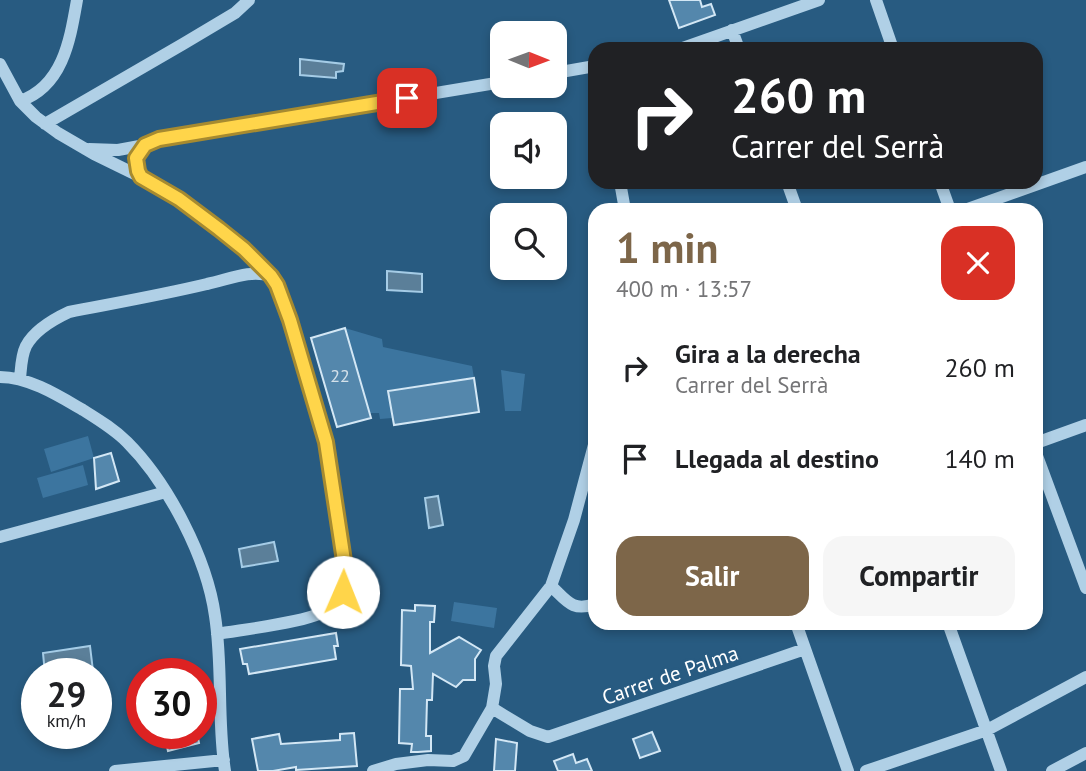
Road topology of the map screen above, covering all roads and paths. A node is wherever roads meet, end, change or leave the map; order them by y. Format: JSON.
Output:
{"nodes":[{"id":1,"x":77,"y":0,"type":"edge"},
{"id":2,"x":250,"y":0,"type":"edge"},
{"id":3,"x":819,"y":0,"type":"edge"},
{"id":4,"x":876,"y":0,"type":"edge"},
{"id":5,"x":732,"y":30,"type":"junction"},
{"id":6,"x":699,"y":42,"type":"edge"},
{"id":7,"x":736,"y":42,"type":"edge"},
{"id":8,"x":891,"y":42,"type":"edge"},
{"id":9,"x":0,"y":64,"type":"edge"},
{"id":10,"x":588,"y":67,"type":"edge"},
{"id":11,"x":567,"y":71,"type":"edge"},
{"id":12,"x":490,"y":84,"type":"edge"},
{"id":13,"x":20,"y":101,"type":"junction"},
{"id":14,"x":45,"y":124,"type":"junction"},
{"id":15,"x":145,"y":145,"type":"junction"},
{"id":16,"x":85,"y":149,"type":"junction"},
{"id":17,"x":1086,"y":167,"type":"edge"},
{"id":18,"x":141,"y":177,"type":"junction"},
{"id":19,"x":1043,"y":182,"type":"edge"},
{"id":20,"x":1024,"y":189,"type":"edge"},
{"id":21,"x":985,"y":203,"type":"edge"},
{"id":22,"x":244,"y":249,"type":"junction"},
{"id":23,"x":237,"y":276,"type":"junction"},
{"id":24,"x":271,"y":276,"type":"junction"},
{"id":25,"x":0,"y":377,"type":"edge"},
{"id":26,"x":20,"y":379,"type":"junction"},
{"id":27,"x":1086,"y":425,"type":"edge"},
{"id":28,"x":1043,"y":440,"type":"edge"},
{"id":29,"x":1043,"y":472,"type":"edge"},
{"id":30,"x":588,"y":483,"type":"edge"},
{"id":31,"x":166,"y":492,"type":"junction"},
{"id":32,"x":0,"y":537,"type":"edge"},
{"id":33,"x":551,"y":586,"type":"junction"},
{"id":34,"x":1086,"y":588,"type":"edge"},
{"id":35,"x":588,"y":606,"type":"edge"},
{"id":36,"x":798,"y":630,"type":"edge"},
{"id":37,"x":951,"y":630,"type":"edge"},
{"id":38,"x":217,"y":634,"type":"junction"},
{"id":39,"x":805,"y":649,"type":"junction"},
{"id":40,"x":1086,"y":677,"type":"edge"},
{"id":41,"x":492,"y":708,"type":"junction"},
{"id":42,"x":987,"y":730,"type":"junction"},
{"id":43,"x":1086,"y":753,"type":"edge"},
{"id":44,"x":225,"y":765,"type":"edge"},
{"id":45,"x":115,"y":771,"type":"edge"},
{"id":46,"x":373,"y":771,"type":"edge"},
{"id":47,"x":848,"y":771,"type":"edge"},
{"id":48,"x":866,"y":771,"type":"edge"},
{"id":49,"x":1001,"y":771,"type":"edge"},
{"id":50,"x":1052,"y":771,"type":"edge"}],
"edges":[{"from":1,"to":13,"type":"street"},
{"from":2,"to":14,"type":"street"},
{"from":3,"to":5,"type":"street"},
{"from":4,"to":8,"type":"street"},
{"from":5,"to":6,"type":"street"},
{"from":5,"to":7,"type":"street"},
{"from":9,"to":13,"type":"street"},
{"from":10,"to":11,"type":"street"},
{"from":12,"to":15,"type":"street"},
{"from":13,"to":14,"type":"street"},
{"from":14,"to":16,"type":"street"},
{"from":15,"to":16,"type":"street"},
{"from":15,"to":18,"type":"street"},
{"from":16,"to":18,"type":"street"},
{"from":17,"to":19,"type":"street"},
{"from":18,"to":22,"type":"street"},
{"from":20,"to":21,"type":"street"},
{"from":22,"to":23,"type":"street"},
{"from":22,"to":24,"type":"street"},
{"from":23,"to":24,"type":"street"},
{"from":23,"to":26,"type":"street"},
{"from":24,"to":38,"type":"street"},
{"from":25,"to":26,"type":"street"},
{"from":26,"to":31,"type":"street"},
{"from":27,"to":28,"type":"street"},
{"from":29,"to":34,"type":"street"},
{"from":30,"to":33,"type":"street"},
{"from":31,"to":32,"type":"street"},
{"from":31,"to":38,"type":"street"},
{"from":33,"to":35,"type":"street"},
{"from":33,"to":41,"type":"street"},
{"from":36,"to":39,"type":"street"},
{"from":37,"to":42,"type":"street"},
{"from":38,"to":44,"type":"street"},
{"from":39,"to":41,"type":"street","name":"Carrer de Palma"},
{"from":39,"to":47,"type":"street"},
{"from":40,"to":42,"type":"street"},
{"from":41,"to":46,"type":"street"},
{"from":42,"to":48,"type":"street"},
{"from":42,"to":49,"type":"street"},
{"from":43,"to":50,"type":"street"},
{"from":44,"to":45,"type":"street"}]}
